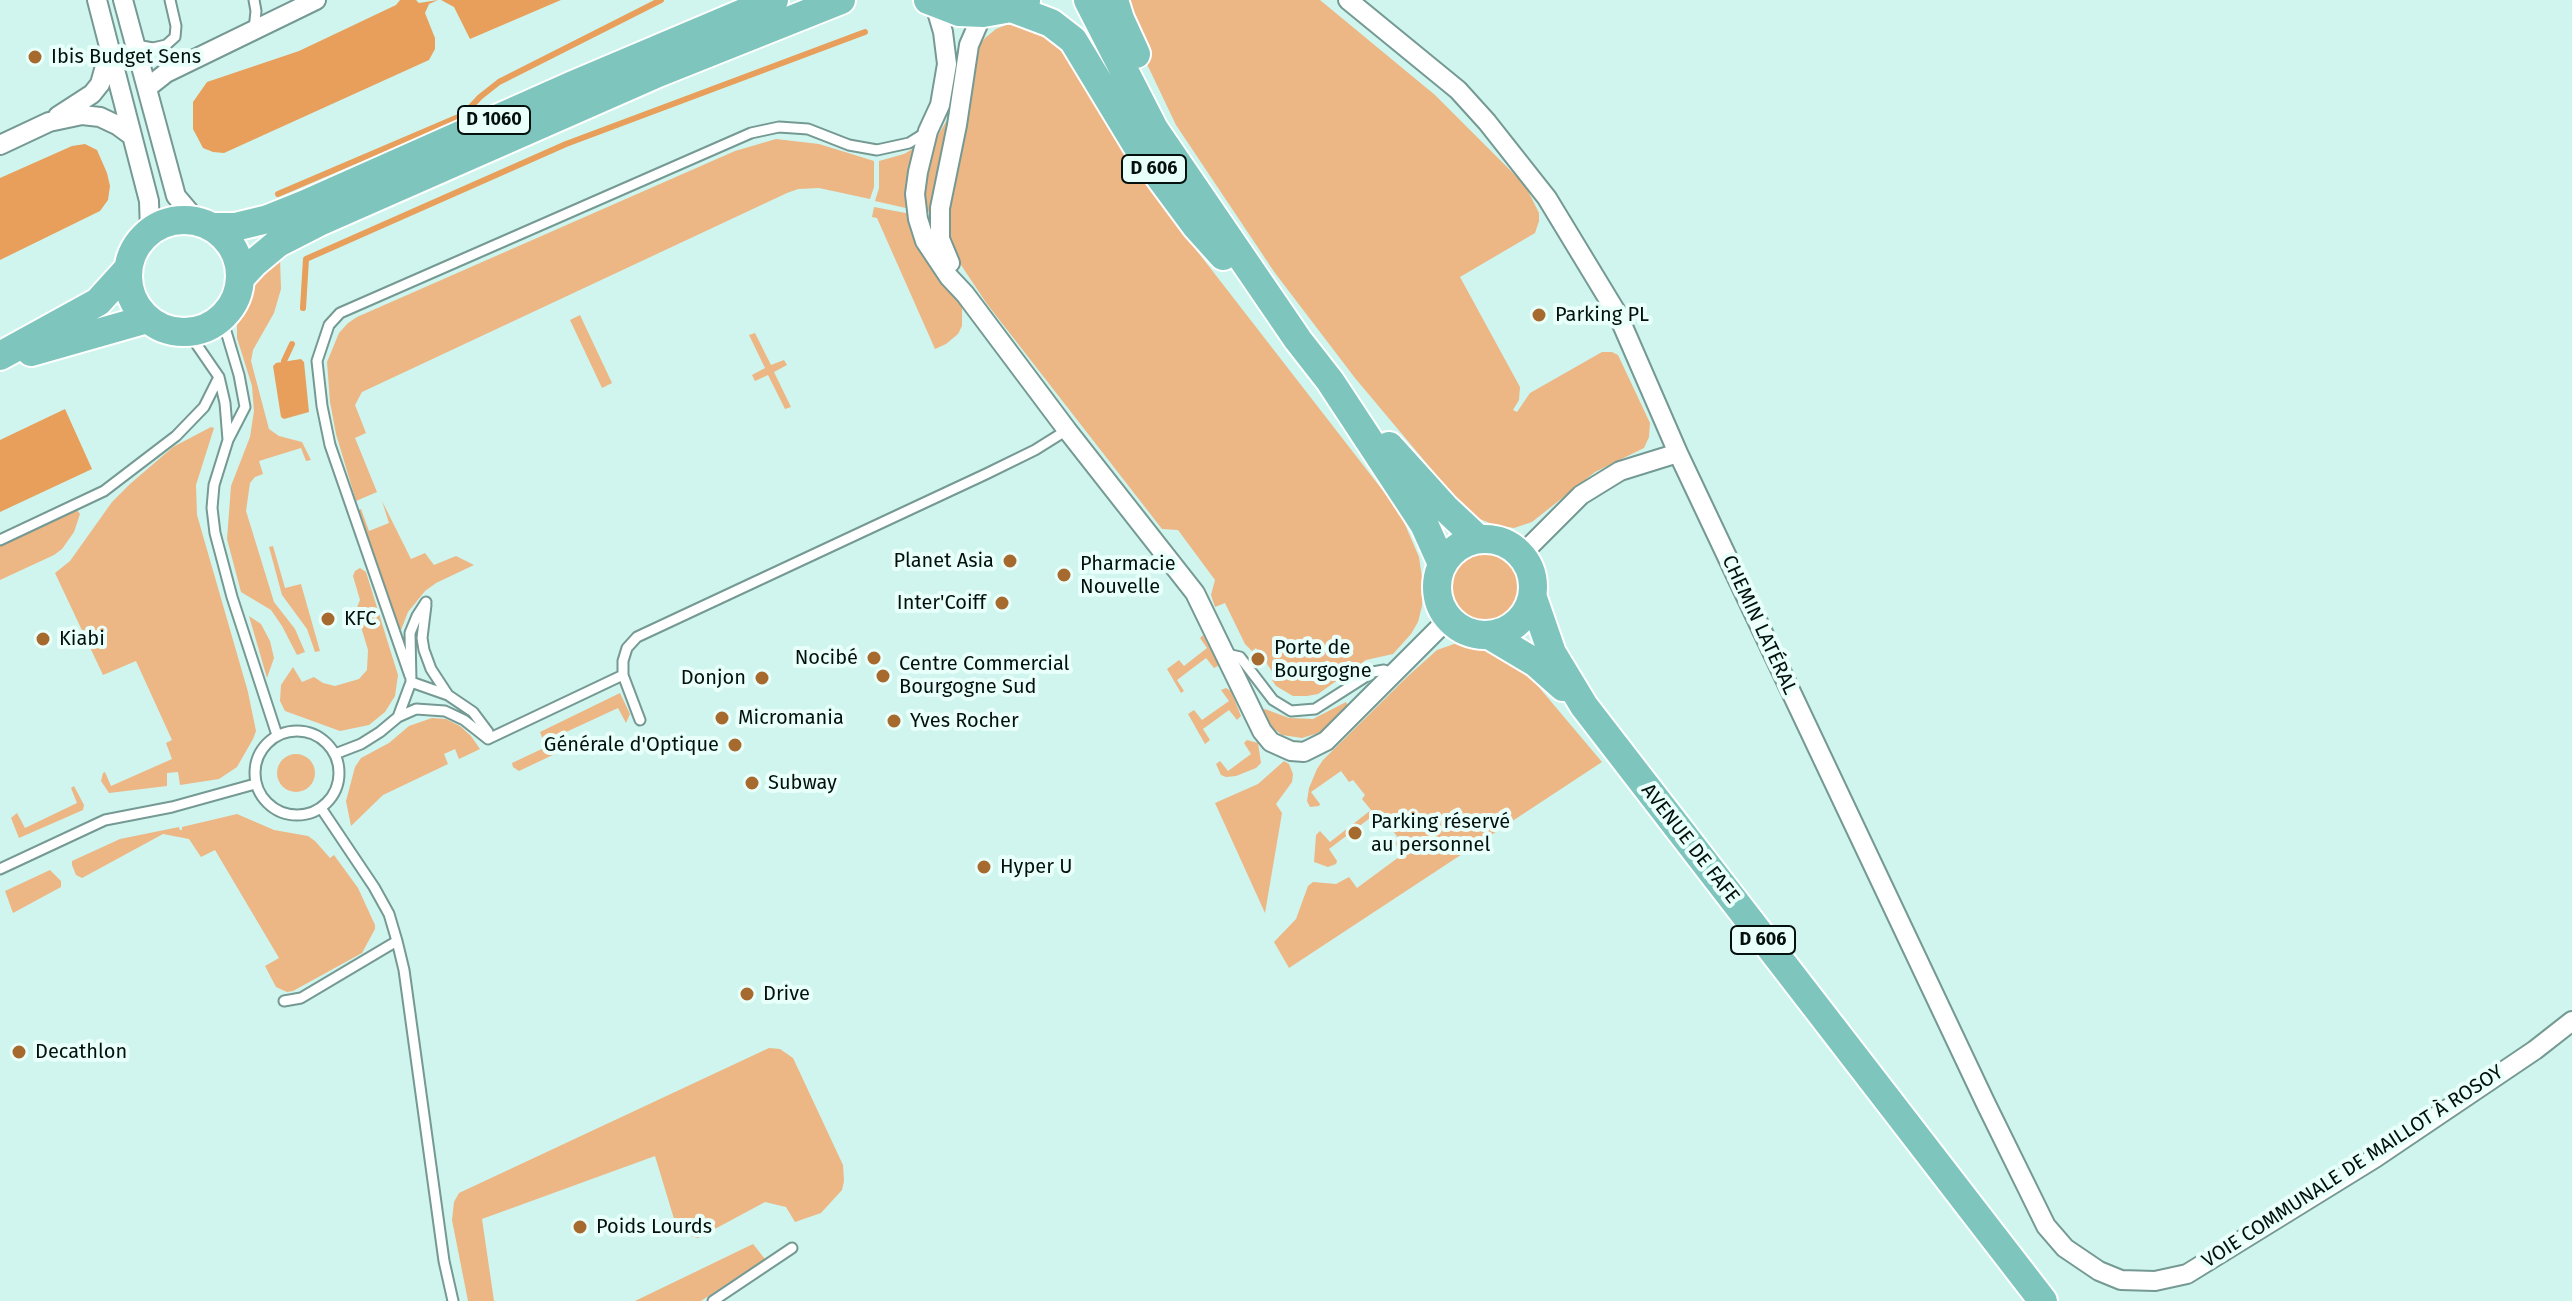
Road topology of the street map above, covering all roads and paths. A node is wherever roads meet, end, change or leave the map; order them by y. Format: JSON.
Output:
{"nodes":[{"id":1,"x":97,"y":0,"type":"edge"},
{"id":2,"x":123,"y":0,"type":"edge"},
{"id":3,"x":170,"y":0,"type":"edge"},
{"id":4,"x":254,"y":0,"type":"edge"},
{"id":5,"x":316,"y":0,"type":"edge"},
{"id":6,"x":774,"y":0,"type":"edge"},
{"id":7,"x":841,"y":0,"type":"edge"},
{"id":8,"x":1088,"y":0,"type":"edge"},
{"id":9,"x":1114,"y":0,"type":"edge"},
{"id":10,"x":1348,"y":0,"type":"edge"},
{"id":11,"x":932,"y":2,"type":"edge"},
{"id":12,"x":1020,"y":4,"type":"edge"},
{"id":13,"x":983,"y":13,"type":"junction"},
{"id":14,"x":254,"y":30,"type":"junction"},
{"id":15,"x":136,"y":45,"type":"junction"},
{"id":16,"x":109,"y":48,"type":"junction"},
{"id":17,"x":147,"y":88,"type":"junction"},
{"id":18,"x":49,"y":122,"type":"junction"},
{"id":19,"x":928,"y":131,"type":"junction"},
{"id":20,"x":132,"y":136,"type":"junction"},
{"id":21,"x":0,"y":145,"type":"edge"},
{"id":22,"x":1212,"y":213,"type":"junction"},
{"id":23,"x":205,"y":224,"type":"junction"},
{"id":24,"x":150,"y":232,"type":"junction"},
{"id":25,"x":128,"y":269,"type":"junction"},
{"id":26,"x":241,"y":277,"type":"junction"},
{"id":27,"x":965,"y":294,"type":"junction"},
{"id":28,"x":222,"y":318,"type":"junction"},
{"id":29,"x":147,"y":319,"type":"junction"},
{"id":30,"x":188,"y":332,"type":"junction"},
{"id":31,"x":1298,"y":340,"type":"junction"},
{"id":32,"x":0,"y":359,"type":"edge"},
{"id":33,"x":219,"y":377,"type":"junction"},
{"id":34,"x":1330,"y":381,"type":"junction"},
{"id":35,"x":1067,"y":430,"type":"junction"},
{"id":36,"x":228,"y":440,"type":"junction"},
{"id":37,"x":1678,"y":453,"type":"junction"},
{"id":38,"x":1477,"y":538,"type":"junction"},
{"id":39,"x":0,"y":540,"type":"edge"},
{"id":40,"x":1522,"y":554,"type":"junction"},
{"id":41,"x":1442,"y":564,"type":"junction"},
{"id":42,"x":1533,"y":598,"type":"junction"},
{"id":43,"x":1448,"y":619,"type":"junction"},
{"id":44,"x":1489,"y":635,"type":"junction"},
{"id":45,"x":1223,"y":653,"type":"junction"},
{"id":46,"x":1395,"y":674,"type":"junction"},
{"id":47,"x":623,"y":675,"type":"junction"},
{"id":48,"x":411,"y":679,"type":"junction"},
{"id":49,"x":448,"y":695,"type":"junction"},
{"id":50,"x":1584,"y":706,"type":"junction"},
{"id":51,"x":398,"y":717,"type":"junction"},
{"id":52,"x":640,"y":720,"type":"dead end"},
{"id":53,"x":277,"y":735,"type":"junction"},
{"id":54,"x":488,"y":739,"type":"junction"},
{"id":55,"x":335,"y":754,"type":"junction"},
{"id":56,"x":255,"y":784,"type":"junction"},
{"id":57,"x":321,"y":808,"type":"junction"},
{"id":58,"x":0,"y":869,"type":"edge"},
{"id":59,"x":397,"y":941,"type":"junction"},
{"id":60,"x":284,"y":1001,"type":"dead end"},
{"id":61,"x":2572,"y":1021,"type":"edge"},
{"id":62,"x":792,"y":1248,"type":"dead end"},
{"id":63,"x":2121,"y":1280,"type":"joint"},
{"id":64,"x":453,"y":1301,"type":"edge"},
{"id":65,"x":713,"y":1301,"type":"edge"},
{"id":66,"x":2043,"y":1301,"type":"edge"}],
"edges":[{"from":1,"to":16,"type":"street"},
{"from":2,"to":15,"type":"street"},
{"from":3,"to":15,"type":"lane"},
{"from":4,"to":14,"type":"lane"},
{"from":5,"to":14,"type":"street"},
{"from":6,"to":23,"type":"main road","number":"D 1060"},
{"from":7,"to":26,"type":"main road","number":"D 1060"},
{"from":8,"to":22,"type":"main road","number":"D 606"},
{"from":9,"to":22,"type":"main road","number":"D 606"},
{"from":10,"to":37,"type":"street","name":"CHEMIN LATÉRAL"},
{"from":11,"to":13,"type":"main road"},
{"from":11,"to":19,"type":"street"},
{"from":12,"to":13,"type":"main road"},
{"from":12,"to":31,"type":"main road","number":"D 606"},
{"from":13,"to":27,"type":"street"},
{"from":14,"to":17,"type":"street"},
{"from":15,"to":17,"type":"street"},
{"from":16,"to":18,"type":"street"},
{"from":16,"to":20,"type":"street"},
{"from":17,"to":23,"type":"street"},
{"from":18,"to":20,"type":"street"},
{"from":18,"to":21,"type":"street"},
{"from":19,"to":27,"type":"street"},
{"from":19,"to":48,"type":"lane"},
{"from":20,"to":24,"type":"street"},
{"from":22,"to":31,"type":"main road","number":"D 606"},
{"from":23,"to":24,"type":"main road"},
{"from":23,"to":26,"type":"main road"},
{"from":24,"to":25,"type":"main road"},
{"from":25,"to":29,"type":"main road"},
{"from":25,"to":32,"type":"main road"},
{"from":26,"to":28,"type":"main road"},
{"from":27,"to":35,"type":"street"},
{"from":28,"to":30,"type":"main road"},
{"from":28,"to":36,"type":"lane"},
{"from":29,"to":30,"type":"main road"},
{"from":29,"to":32,"type":"main road"},
{"from":30,"to":33,"type":"lane"},
{"from":31,"to":34,"type":"main road","number":"D 606"},
{"from":33,"to":36,"type":"lane"},
{"from":33,"to":39,"type":"lane"},
{"from":34,"to":38,"type":"main road","number":"D 606"},
{"from":34,"to":41,"type":"main road","number":"D 606"},
{"from":35,"to":45,"type":"street"},
{"from":35,"to":47,"type":"lane"},
{"from":36,"to":53,"type":"lane"},
{"from":37,"to":40,"type":"street"},
{"from":37,"to":63,"type":"street","name":"CHEMIN LATÉRAL"},
{"from":38,"to":40,"type":"main road"},
{"from":38,"to":41,"type":"main road"},
{"from":40,"to":42,"type":"main road"},
{"from":41,"to":43,"type":"main road"},
{"from":42,"to":44,"type":"main road"},
{"from":42,"to":50,"type":"main road","name":"AVENUE DE FAFE","number":"D 606"},
{"from":43,"to":44,"type":"main road"},
{"from":43,"to":46,"type":"street"},
{"from":44,"to":50,"type":"main road","name":"AVENUE DE FAFE","number":"D 606"},
{"from":45,"to":46,"type":"lane"},
{"from":45,"to":46,"type":"street"},
{"from":47,"to":52,"type":"lane"},
{"from":47,"to":54,"type":"lane"},
{"from":48,"to":49,"type":"lane"},
{"from":48,"to":49,"type":"lane"},
{"from":48,"to":51,"type":"lane"},
{"from":49,"to":54,"type":"lane"},
{"from":50,"to":66,"type":"main road","name":"AVENUE DE FAFE","number":"D 606"},
{"from":51,"to":54,"type":"lane"},
{"from":51,"to":55,"type":"lane"},
{"from":53,"to":55,"type":"lane"},
{"from":53,"to":56,"type":"lane"},
{"from":55,"to":57,"type":"lane"},
{"from":56,"to":57,"type":"lane"},
{"from":56,"to":58,"type":"lane"},
{"from":57,"to":59,"type":"lane"},
{"from":59,"to":60,"type":"lane"},
{"from":59,"to":64,"type":"lane"},
{"from":61,"to":63,"type":"street","name":"VOIE COMMUNALE DE MAILLOT À ROSOY"},
{"from":62,"to":65,"type":"lane"}]}
